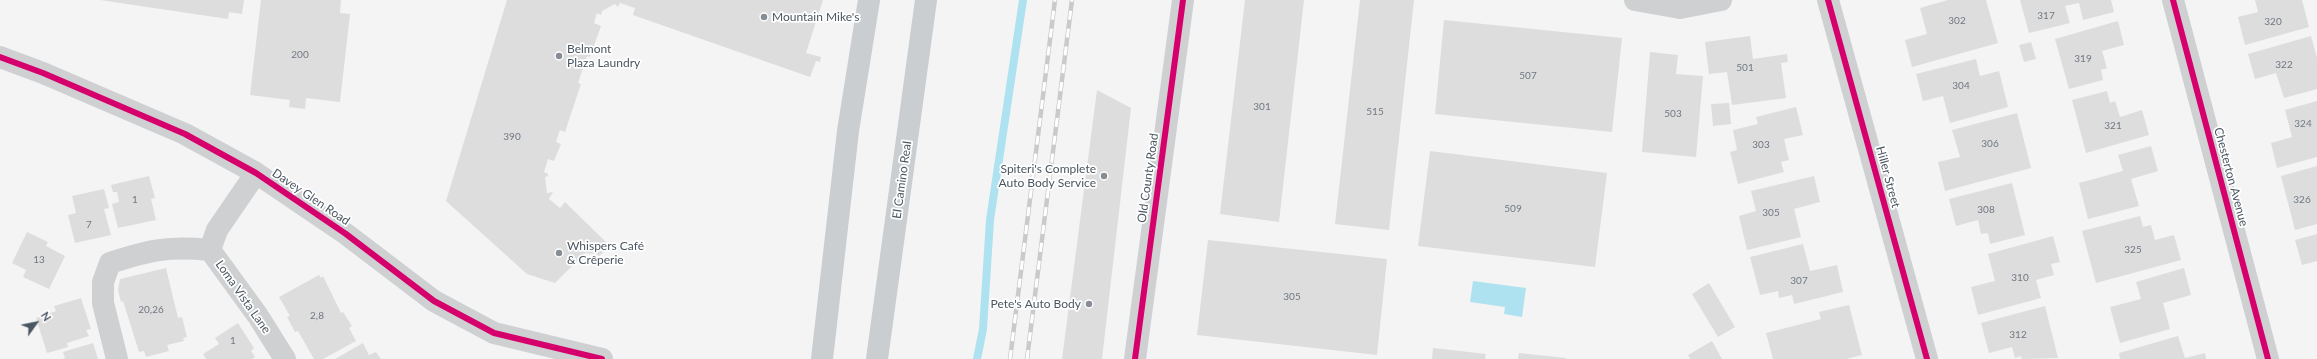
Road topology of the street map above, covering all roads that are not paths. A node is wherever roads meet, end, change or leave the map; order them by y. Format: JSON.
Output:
{"nodes":[{"id":1,"x":869,"y":0,"type":"edge"},
{"id":2,"x":926,"y":0,"type":"edge"},
{"id":3,"x":1183,"y":0,"type":"edge"},
{"id":4,"x":1635,"y":0,"type":"edge"},
{"id":5,"x":1721,"y":0,"type":"edge"},
{"id":6,"x":1828,"y":0,"type":"edge"},
{"id":7,"x":2173,"y":0,"type":"edge"},
{"id":8,"x":0,"y":57,"type":"edge"},
{"id":9,"x":256,"y":173,"type":"junction"},
{"id":10,"x":210,"y":250,"type":"junction"},
{"id":11,"x":117,"y":359,"type":"edge"},
{"id":12,"x":285,"y":359,"type":"edge"},
{"id":13,"x":602,"y":359,"type":"edge"},
{"id":14,"x":822,"y":359,"type":"edge"},
{"id":15,"x":877,"y":359,"type":"edge"},
{"id":16,"x":1135,"y":359,"type":"edge"},
{"id":17,"x":1927,"y":359,"type":"edge"},
{"id":18,"x":2268,"y":359,"type":"edge"}],
"edges":[{"from":1,"to":14,"type":"main road"},
{"from":2,"to":15,"type":"main road","name":"El Camino Real"},
{"from":3,"to":16,"type":"street","name":"Old County Road"},
{"from":4,"to":5,"type":"street"},
{"from":6,"to":17,"type":"street","name":"Hiller Street"},
{"from":7,"to":18,"type":"street","name":"Chesterton Avenue"},
{"from":8,"to":9,"type":"street","name":"Davey Glen Road"},
{"from":9,"to":10,"type":"street","name":"Loma Vista Lane"},
{"from":9,"to":13,"type":"street","name":"Davey Glen Road"},
{"from":10,"to":11,"type":"street"},
{"from":10,"to":12,"type":"street","name":"Loma Vista Lane"}]}
